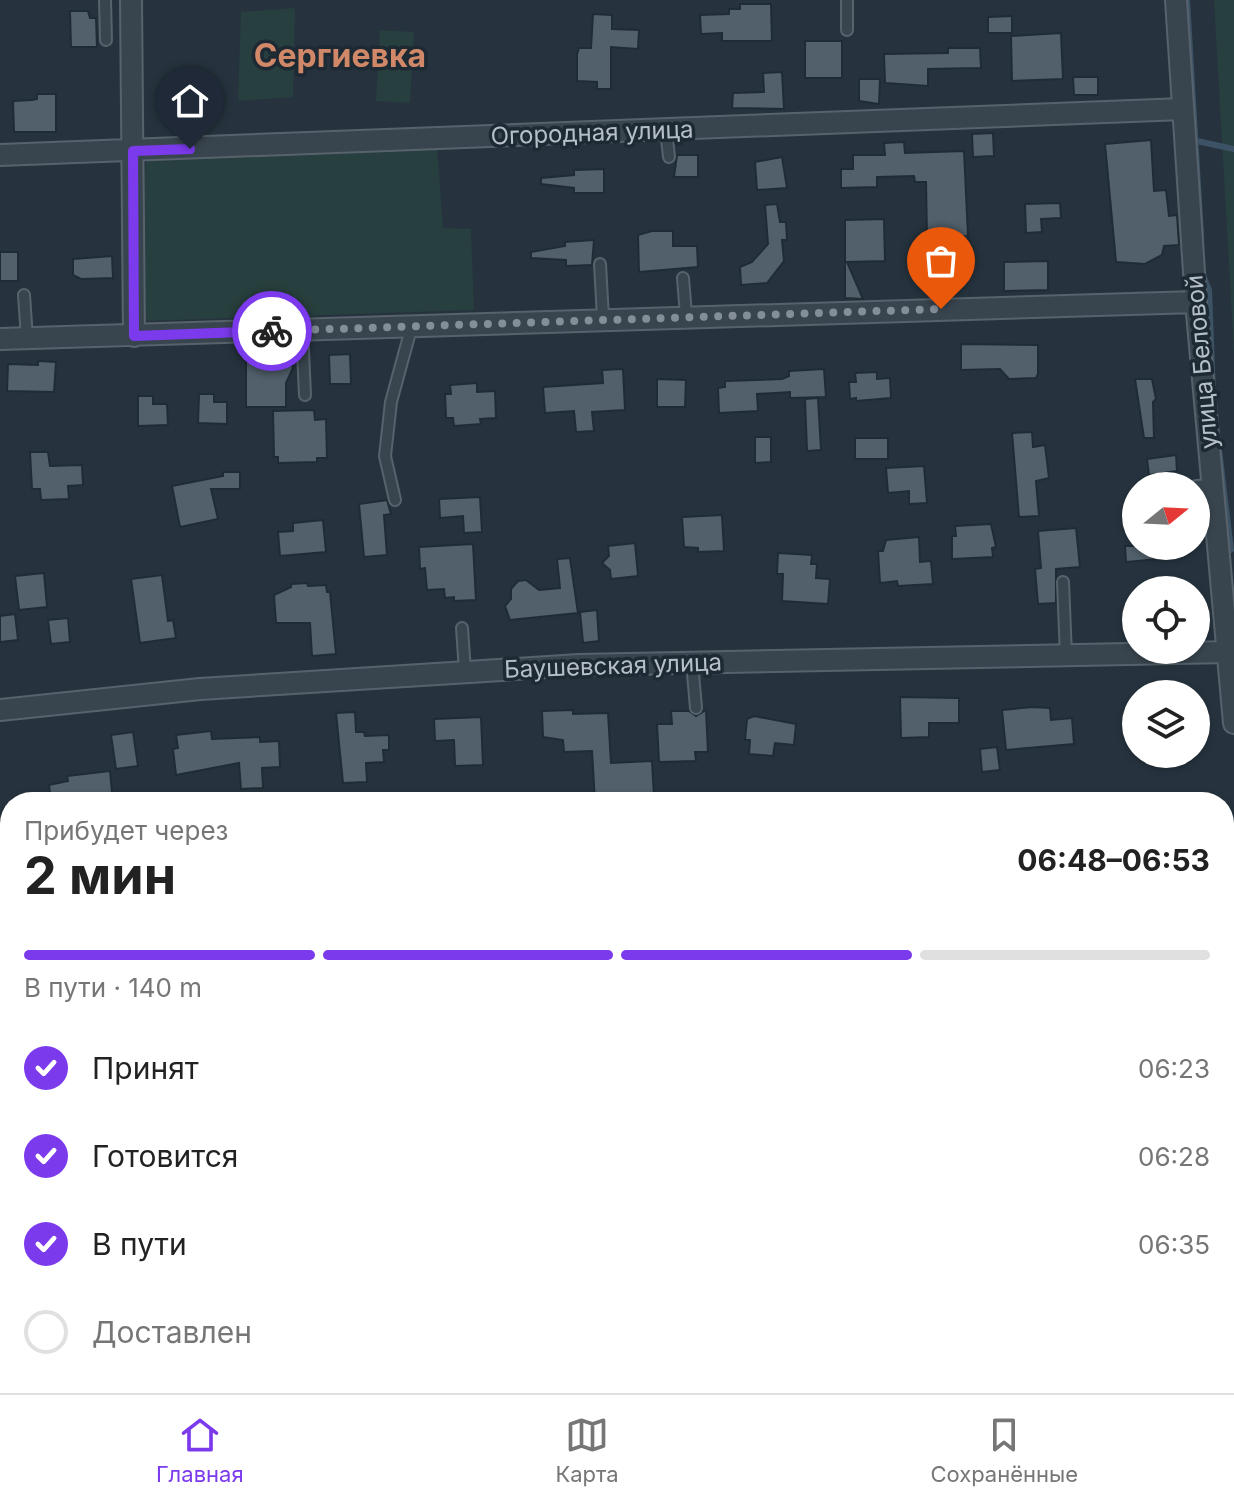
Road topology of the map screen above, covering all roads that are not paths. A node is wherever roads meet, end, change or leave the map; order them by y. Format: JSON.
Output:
{"nodes":[{"id":1,"x":105,"y":0,"type":"edge"},
{"id":2,"x":131,"y":0,"type":"edge"},
{"id":3,"x":847,"y":0,"type":"edge"},
{"id":4,"x":1176,"y":0,"type":"edge"},
{"id":5,"x":847,"y":30,"type":"dead end"},
{"id":6,"x":106,"y":40,"type":"dead end"},
{"id":7,"x":1183,"y":109,"type":"junction"},
{"id":8,"x":666,"y":130,"type":"junction"},
{"id":9,"x":133,"y":151,"type":"junction"},
{"id":10,"x":0,"y":155,"type":"edge"},
{"id":11,"x":669,"y":157,"type":"dead end"},
{"id":12,"x":600,"y":264,"type":"dead end"},
{"id":13,"x":683,"y":278,"type":"dead end"},
{"id":14,"x":24,"y":295,"type":"dead end"},
{"id":15,"x":1196,"y":302,"type":"junction"},
{"id":16,"x":686,"y":315,"type":"junction"},
{"id":17,"x":603,"y":318,"type":"junction"},
{"id":18,"x":412,"y":325,"type":"junction"},
{"id":19,"x":302,"y":330,"type":"junction"},
{"id":20,"x":134,"y":336,"type":"junction"},
{"id":21,"x":27,"y":338,"type":"junction"},
{"id":22,"x":0,"y":339,"type":"edge"},
{"id":23,"x":305,"y":395,"type":"dead end"},
{"id":24,"x":1203,"y":472,"type":"edge"},
{"id":25,"x":395,"y":500,"type":"dead end"},
{"id":26,"x":1210,"y":508,"type":"edge"},
{"id":27,"x":1227,"y":570,"type":"edge"},
{"id":28,"x":1063,"y":582,"type":"dead end"},
{"id":29,"x":462,"y":628,"type":"dead end"},
{"id":30,"x":1228,"y":652,"type":"junction"},
{"id":31,"x":1066,"y":656,"type":"junction"},
{"id":32,"x":692,"y":662,"type":"junction"},
{"id":33,"x":465,"y":671,"type":"junction"},
{"id":34,"x":696,"y":708,"type":"dead end"},
{"id":35,"x":0,"y":710,"type":"edge"},
{"id":36,"x":1234,"y":720,"type":"edge"}],
"edges":[{"from":1,"to":6,"type":"lane"},
{"from":2,"to":9,"type":"street"},
{"from":3,"to":5,"type":"lane"},
{"from":4,"to":7,"type":"street","name":"улица Беловой"},
{"from":7,"to":8,"type":"street","name":"Огородная улица"},
{"from":7,"to":15,"type":"street","name":"улица Беловой"},
{"from":8,"to":9,"type":"street","name":"Огородная улица"},
{"from":8,"to":11,"type":"lane"},
{"from":9,"to":10,"type":"street","name":"Огородная улица"},
{"from":9,"to":20,"type":"street"},
{"from":12,"to":17,"type":"lane"},
{"from":13,"to":16,"type":"lane"},
{"from":14,"to":21,"type":"lane"},
{"from":15,"to":16,"type":"street"},
{"from":15,"to":24,"type":"street","name":"улица Беловой"},
{"from":16,"to":17,"type":"street"},
{"from":17,"to":18,"type":"street"},
{"from":18,"to":19,"type":"street"},
{"from":18,"to":25,"type":"lane"},
{"from":19,"to":20,"type":"street"},
{"from":19,"to":23,"type":"lane"},
{"from":20,"to":21,"type":"street"},
{"from":21,"to":22,"type":"street"},
{"from":26,"to":27,"type":"street","name":"улица Беловой"},
{"from":27,"to":30,"type":"street","name":"улица Беловой"},
{"from":28,"to":31,"type":"lane"},
{"from":29,"to":33,"type":"lane"},
{"from":30,"to":31,"type":"street","name":"Баушевская улица"},
{"from":30,"to":36,"type":"street","name":"улица Беловой"},
{"from":31,"to":32,"type":"street","name":"Баушевская улица"},
{"from":32,"to":33,"type":"street","name":"Баушевская улица"},
{"from":32,"to":34,"type":"lane"},
{"from":33,"to":35,"type":"street","name":"Баушевская улица"}]}
